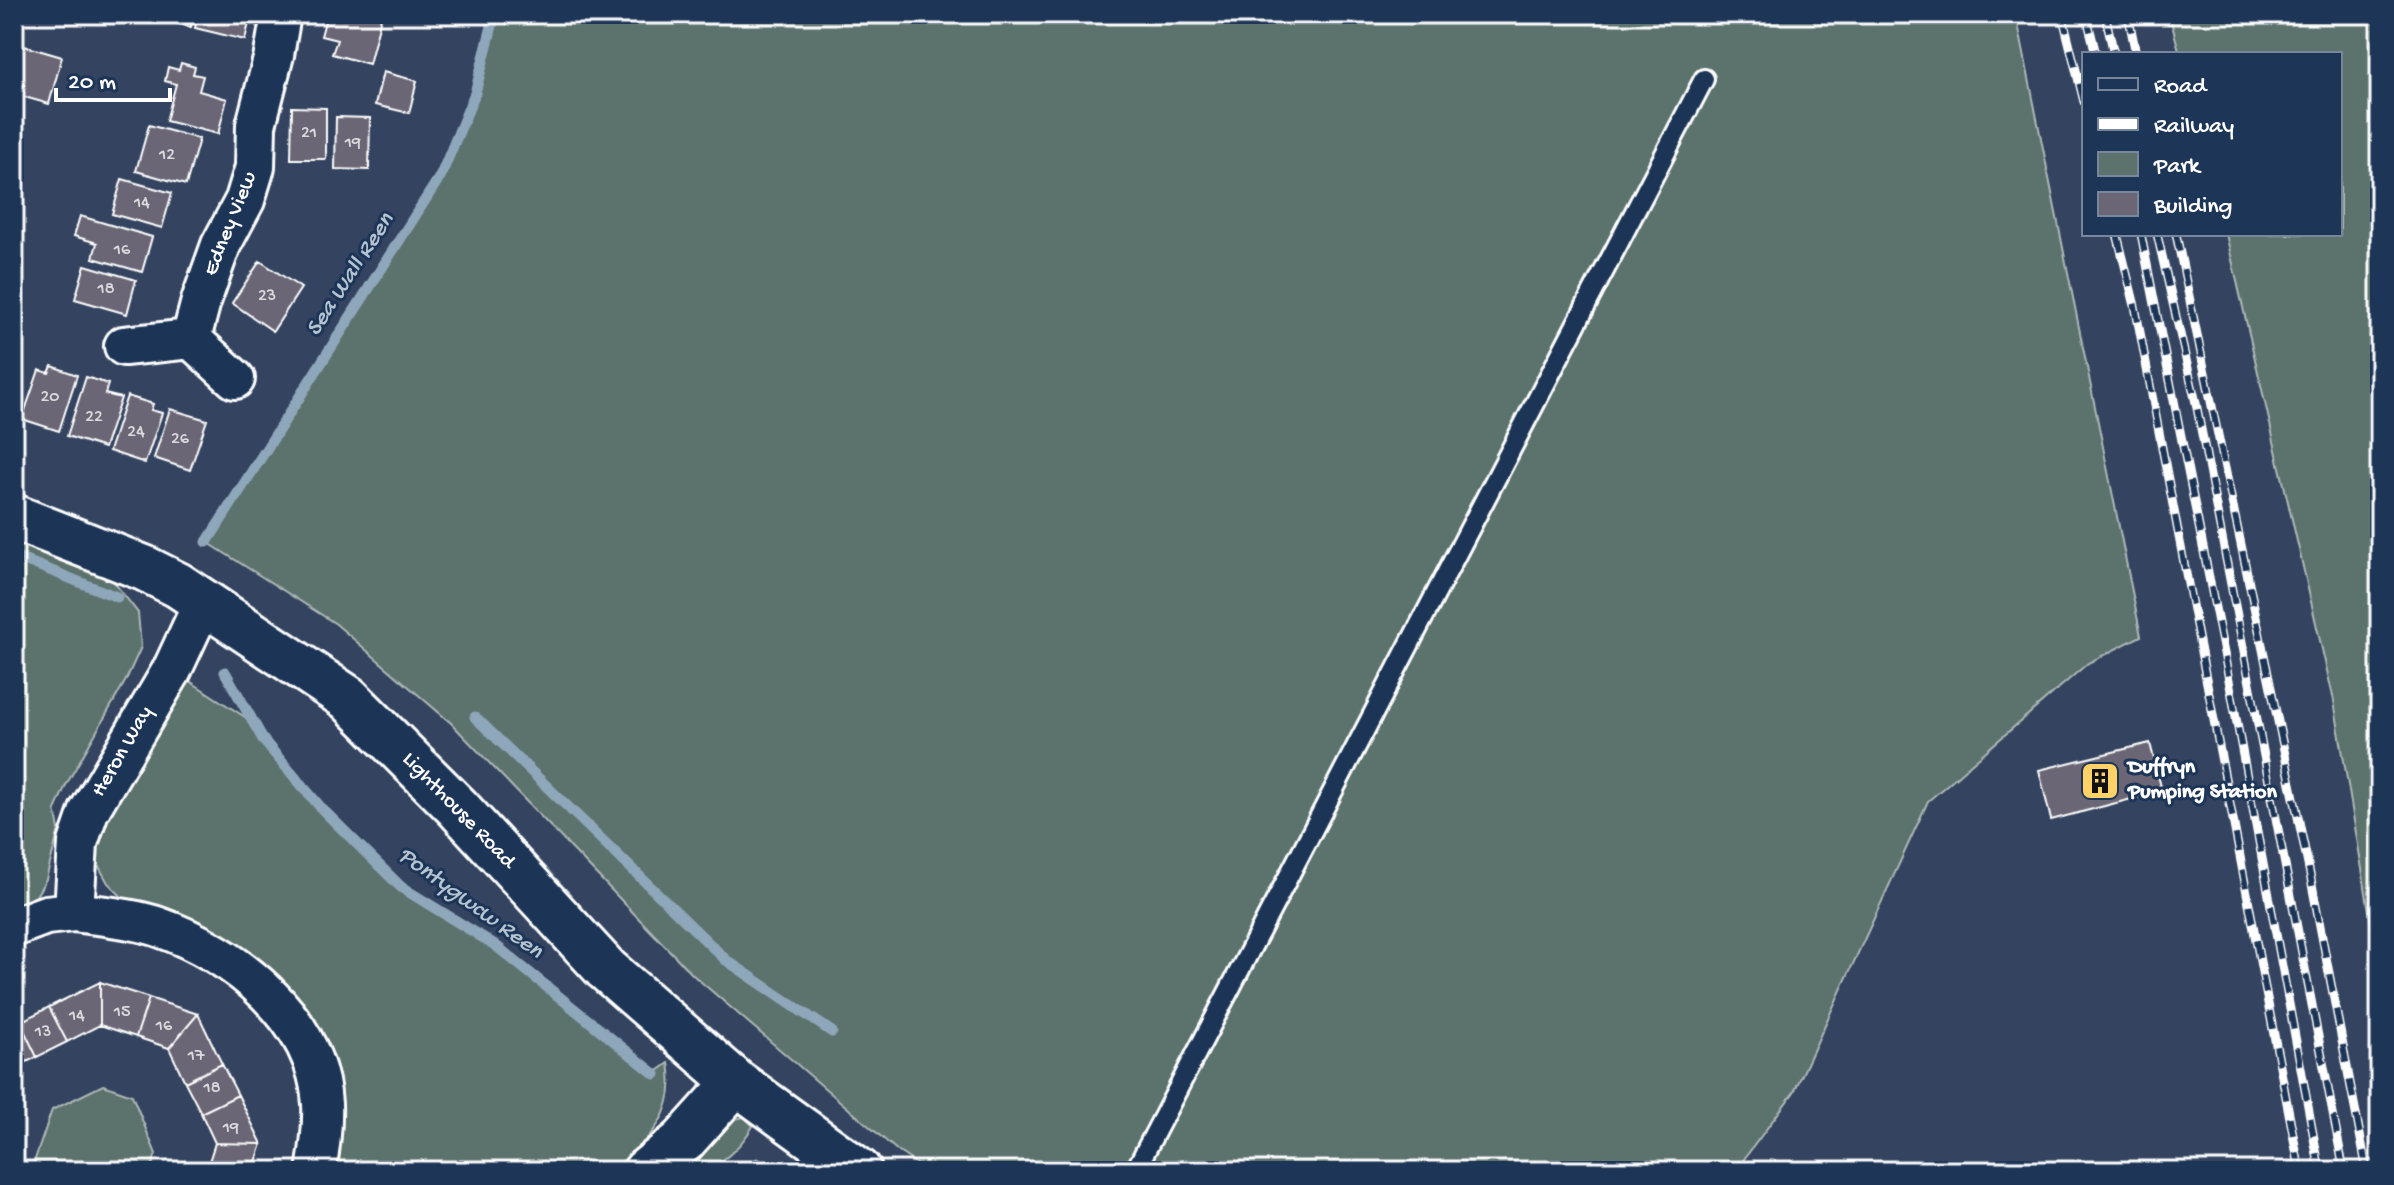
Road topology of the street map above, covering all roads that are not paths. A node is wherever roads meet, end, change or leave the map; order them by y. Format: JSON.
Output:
{"nodes":[{"id":1,"x":281,"y":14,"type":"edge"},
{"id":2,"x":1704,"y":79,"type":"dead end"},
{"id":3,"x":191,"y":339,"type":"junction"},
{"id":4,"x":124,"y":346,"type":"dead end"},
{"id":5,"x":235,"y":379,"type":"dead end"},
{"id":6,"x":14,"y":517,"type":"edge"},
{"id":7,"x":204,"y":601,"type":"junction"},
{"id":8,"x":74,"y":912,"type":"junction"},
{"id":9,"x":14,"y":927,"type":"edge"},
{"id":10,"x":736,"y":1082,"type":"junction"},
{"id":11,"x":316,"y":1171,"type":"edge"},
{"id":12,"x":646,"y":1171,"type":"edge"},
{"id":13,"x":859,"y":1171,"type":"edge"},
{"id":14,"x":1135,"y":1171,"type":"edge"}],
"edges":[{"from":1,"to":3,"type":"street","name":"Edney View"},
{"from":2,"to":14,"type":"lane"},
{"from":3,"to":4,"type":"street"},
{"from":3,"to":5,"type":"street"},
{"from":6,"to":7,"type":"main road","name":"Lighthouse Road"},
{"from":7,"to":8,"type":"street","name":"Heron Way"},
{"from":7,"to":10,"type":"main road","name":"Lighthouse Road"},
{"from":8,"to":9,"type":"street"},
{"from":8,"to":11,"type":"street"},
{"from":10,"to":12,"type":"main road"},
{"from":10,"to":13,"type":"main road","name":"Lighthouse Road"}]}
